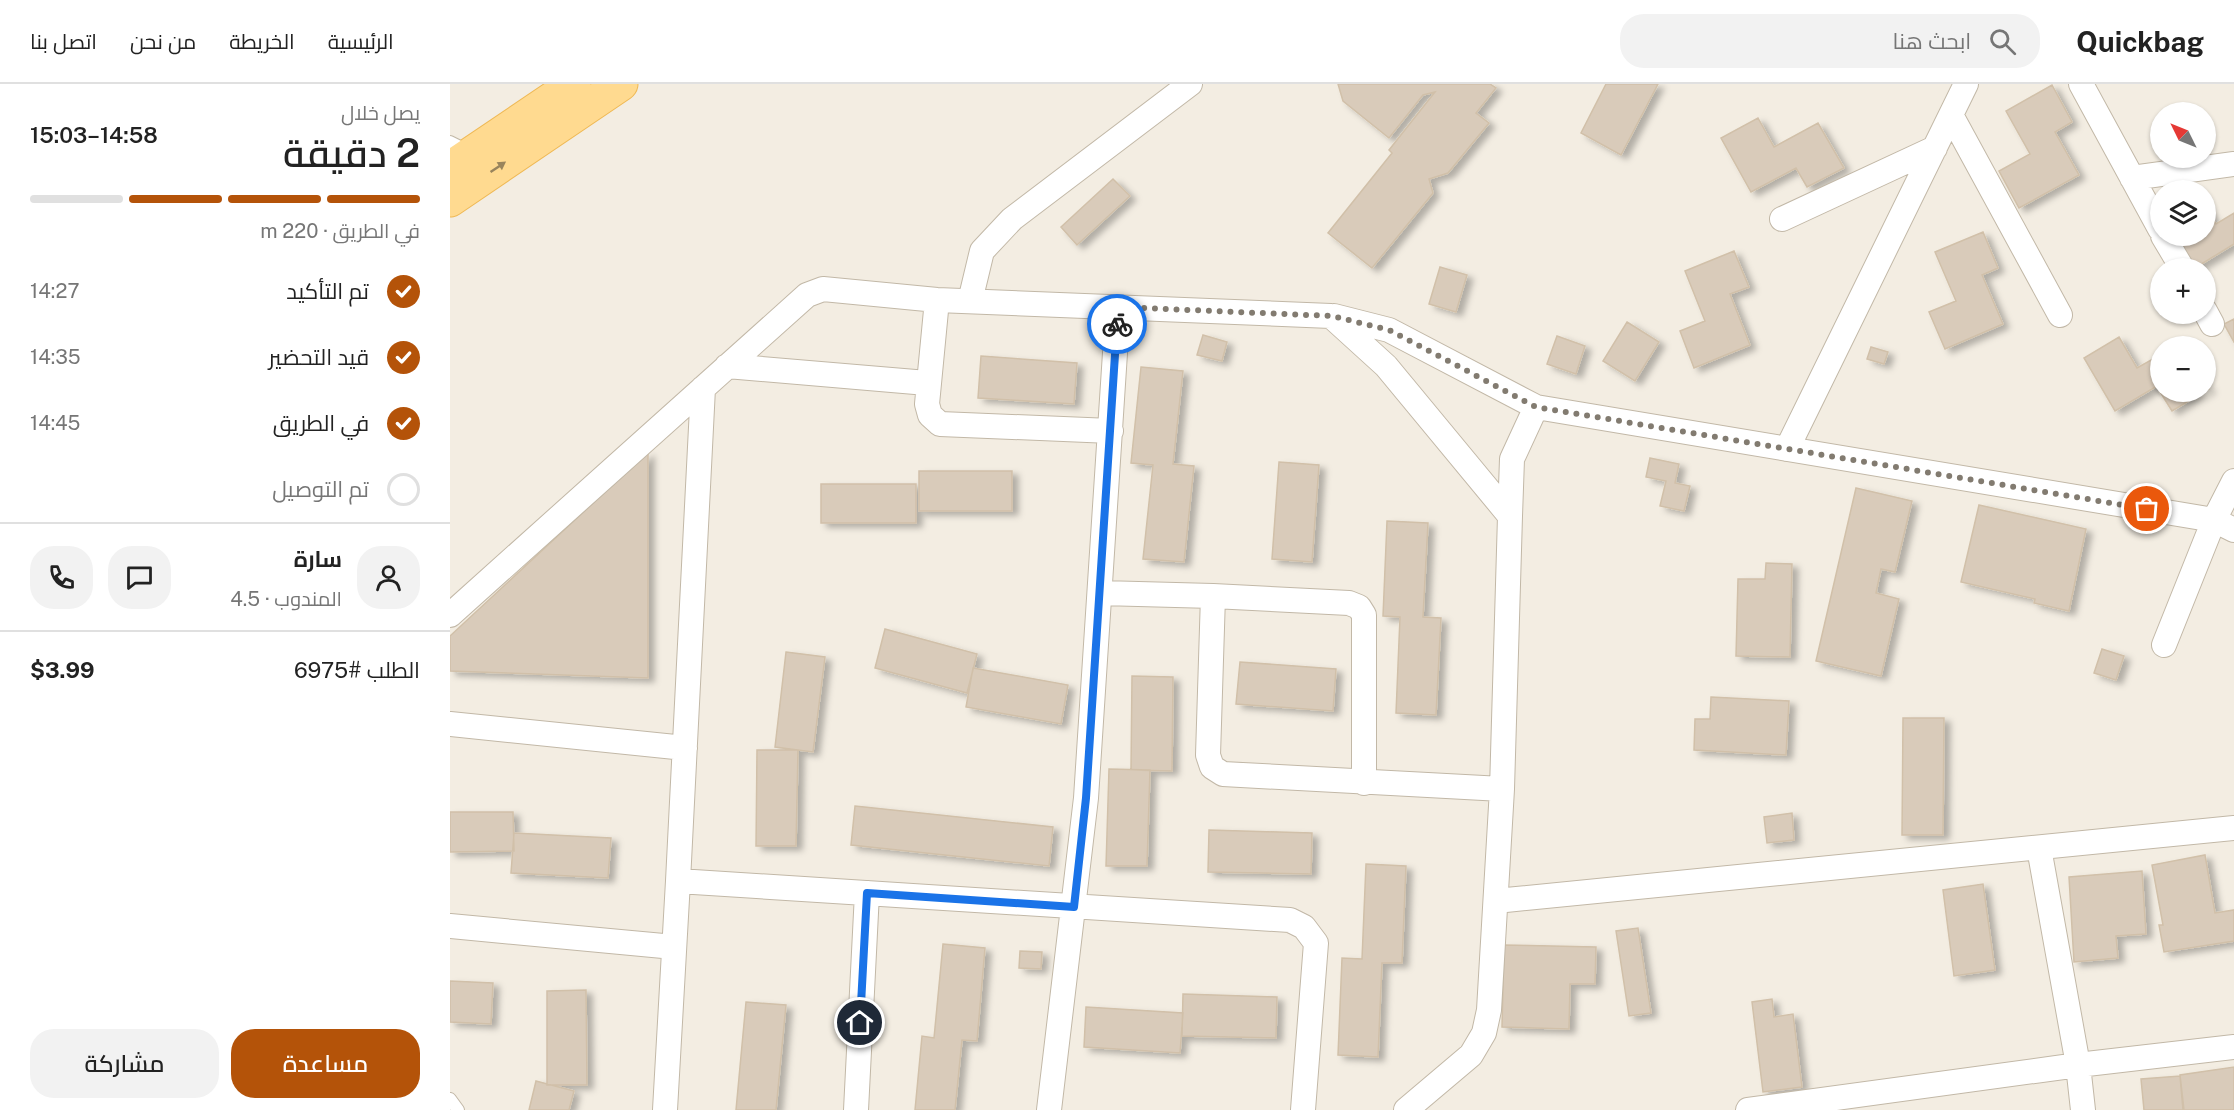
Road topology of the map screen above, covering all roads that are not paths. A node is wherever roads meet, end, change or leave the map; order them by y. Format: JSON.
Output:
{"nodes":[{"id":1,"x":574,"y":84,"type":"edge"},
{"id":2,"x":1190,"y":84,"type":"edge"},
{"id":3,"x":1966,"y":84,"type":"edge"},
{"id":4,"x":2081,"y":84,"type":"edge"},
{"id":5,"x":615,"y":86,"type":"edge"},
{"id":6,"x":1951,"y":115,"type":"junction"},
{"id":7,"x":1935,"y":148,"type":"junction"},
{"id":8,"x":457,"y":154,"type":"edge"},
{"id":9,"x":2234,"y":164,"type":"edge"},
{"id":10,"x":2132,"y":178,"type":"junction"},
{"id":11,"x":450,"y":200,"type":"edge"},
{"id":12,"x":2150,"y":211,"type":"edge"},
{"id":13,"x":1782,"y":219,"type":"dead end"},
{"id":14,"x":937,"y":300,"type":"junction"},
{"id":15,"x":970,"y":302,"type":"junction"},
{"id":16,"x":1118,"y":307,"type":"junction"},
{"id":17,"x":2060,"y":315,"type":"dead end"},
{"id":18,"x":1332,"y":316,"type":"junction"},
{"id":19,"x":727,"y":366,"type":"junction"},
{"id":20,"x":927,"y":383,"type":"junction"},
{"id":21,"x":703,"y":388,"type":"junction"},
{"id":22,"x":1536,"y":407,"type":"junction"},
{"id":23,"x":1111,"y":431,"type":"junction"},
{"id":24,"x":1787,"y":449,"type":"junction"},
{"id":25,"x":2234,"y":481,"type":"edge"},
{"id":26,"x":1510,"y":516,"type":"junction"},
{"id":27,"x":2224,"y":525,"type":"edge"},
{"id":28,"x":1101,"y":593,"type":"junction"},
{"id":29,"x":1213,"y":596,"type":"junction"},
{"id":30,"x":450,"y":615,"type":"edge"},
{"id":31,"x":2164,"y":645,"type":"dead end"},
{"id":32,"x":450,"y":724,"type":"edge"},
{"id":33,"x":685,"y":748,"type":"junction"},
{"id":34,"x":1364,"y":783,"type":"junction"},
{"id":35,"x":1502,"y":789,"type":"junction"},
{"id":36,"x":2234,"y":828,"type":"edge"},
{"id":37,"x":2039,"y":848,"type":"junction"},
{"id":38,"x":678,"y":881,"type":"junction"},
{"id":39,"x":867,"y":893,"type":"junction"},
{"id":40,"x":1496,"y":901,"type":"junction"},
{"id":41,"x":1074,"y":907,"type":"junction"},
{"id":42,"x":450,"y":926,"type":"edge"},
{"id":43,"x":674,"y":947,"type":"junction"},
{"id":44,"x":2234,"y":1047,"type":"edge"},
{"id":45,"x":2078,"y":1065,"type":"junction"},
{"id":46,"x":450,"y":1099,"type":"edge"},
{"id":47,"x":458,"y":1110,"type":"edge"},
{"id":48,"x":665,"y":1110,"type":"edge"},
{"id":49,"x":856,"y":1110,"type":"edge"},
{"id":50,"x":1049,"y":1110,"type":"edge"},
{"id":51,"x":1303,"y":1110,"type":"edge"},
{"id":52,"x":1406,"y":1110,"type":"edge"},
{"id":53,"x":1748,"y":1110,"type":"edge"},
{"id":54,"x":2082,"y":1110,"type":"edge"}],
"edges":[{"from":1,"to":8,"type":"main road"},
{"from":2,"to":15,"type":"street"},
{"from":3,"to":6,"type":"street"},
{"from":4,"to":10,"type":"street"},
{"from":11,"to":5,"type":"main road","one_way":true},
{"from":6,"to":7,"type":"street"},
{"from":6,"to":17,"type":"street"},
{"from":7,"to":13,"type":"street"},
{"from":7,"to":24,"type":"street"},
{"from":9,"to":10,"type":"street"},
{"from":10,"to":12,"type":"street"},
{"from":14,"to":15,"type":"street"},
{"from":14,"to":19,"type":"street"},
{"from":14,"to":20,"type":"street"},
{"from":15,"to":16,"type":"street"},
{"from":16,"to":18,"type":"street"},
{"from":16,"to":23,"type":"street"},
{"from":18,"to":22,"type":"street"},
{"from":18,"to":26,"type":"street"},
{"from":19,"to":20,"type":"street"},
{"from":19,"to":21,"type":"street"},
{"from":20,"to":23,"type":"street"},
{"from":21,"to":30,"type":"street"},
{"from":21,"to":33,"type":"street"},
{"from":22,"to":24,"type":"street"},
{"from":22,"to":26,"type":"street"},
{"from":23,"to":28,"type":"street"},
{"from":24,"to":27,"type":"street"},
{"from":25,"to":27,"type":"street"},
{"from":26,"to":35,"type":"street"},
{"from":27,"to":31,"type":"street"},
{"from":28,"to":29,"type":"street"},
{"from":28,"to":41,"type":"street"},
{"from":29,"to":34,"type":"street"},
{"from":29,"to":34,"type":"street"},
{"from":32,"to":33,"type":"street"},
{"from":33,"to":38,"type":"street"},
{"from":34,"to":35,"type":"street"},
{"from":35,"to":40,"type":"street"},
{"from":36,"to":37,"type":"street"},
{"from":37,"to":40,"type":"street"},
{"from":37,"to":45,"type":"street"},
{"from":38,"to":39,"type":"street"},
{"from":38,"to":43,"type":"street"},
{"from":39,"to":41,"type":"street"},
{"from":39,"to":49,"type":"street"},
{"from":40,"to":52,"type":"street"},
{"from":41,"to":50,"type":"street"},
{"from":41,"to":51,"type":"street"},
{"from":42,"to":43,"type":"street"},
{"from":43,"to":48,"type":"street"},
{"from":44,"to":45,"type":"street"},
{"from":45,"to":53,"type":"street"},
{"from":45,"to":54,"type":"street"},
{"from":46,"to":47,"type":"lane"}]}
